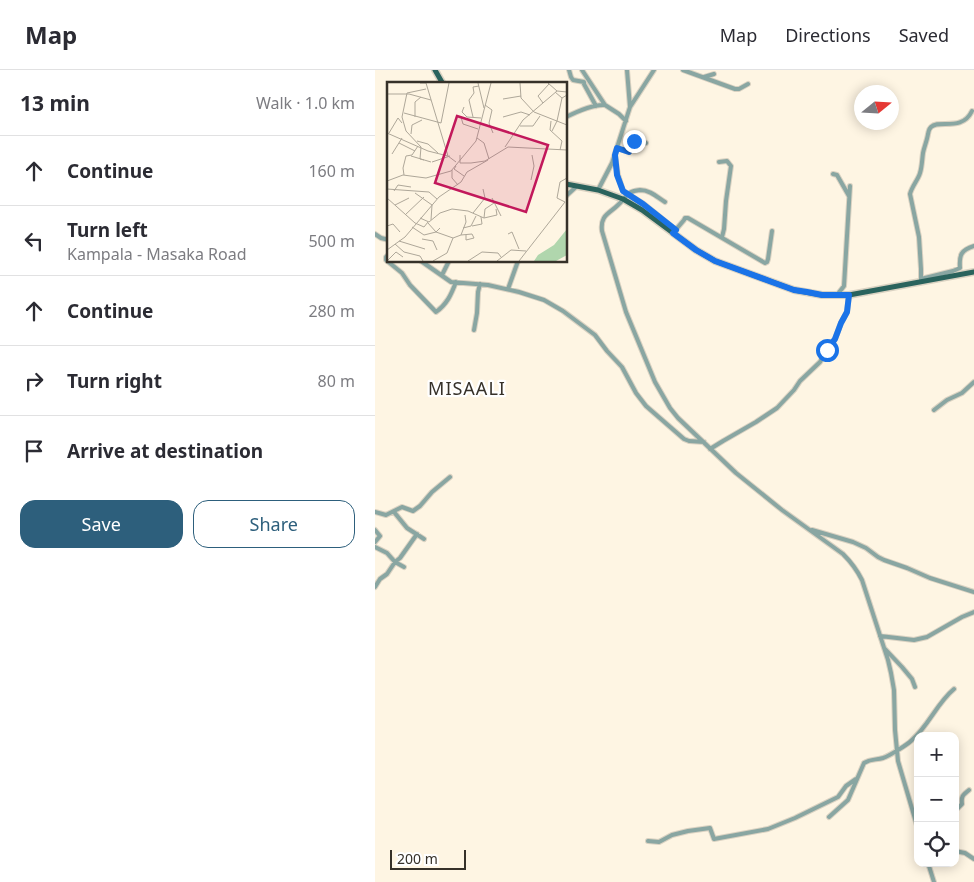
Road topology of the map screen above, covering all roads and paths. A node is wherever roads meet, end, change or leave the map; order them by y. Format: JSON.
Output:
{"nodes":[{"id":1,"x":435,"y":70,"type":"edge"},
{"id":2,"x":569,"y":70,"type":"edge"},
{"id":3,"x":583,"y":70,"type":"edge"},
{"id":4,"x":627,"y":70,"type":"edge"},
{"id":5,"x":654,"y":70,"type":"edge"},
{"id":6,"x":683,"y":70,"type":"edge"},
{"id":7,"x":714,"y":74,"type":"dead end"},
{"id":8,"x":705,"y":77,"type":"junction"},
{"id":9,"x":442,"y":82,"type":"edge"},
{"id":10,"x":748,"y":84,"type":"dead end"},
{"id":11,"x":605,"y":105,"type":"junction"},
{"id":12,"x":596,"y":106,"type":"junction"},
{"id":13,"x":630,"y":107,"type":"junction"},
{"id":14,"x":972,"y":111,"type":"dead end"},
{"id":15,"x":567,"y":117,"type":"edge"},
{"id":16,"x":626,"y":121,"type":"junction"},
{"id":17,"x":646,"y":143,"type":"dead end"},
{"id":18,"x":617,"y":148,"type":"junction"},
{"id":19,"x":615,"y":155,"type":"junction"},
{"id":20,"x":719,"y":162,"type":"dead end"},
{"id":21,"x":833,"y":174,"type":"dead end"},
{"id":22,"x":567,"y":184,"type":"edge"},
{"id":23,"x":577,"y":186,"type":"junction"},
{"id":24,"x":850,"y":186,"type":"dead end"},
{"id":25,"x":598,"y":190,"type":"junction"},
{"id":26,"x":567,"y":195,"type":"edge"},
{"id":27,"x":625,"y":196,"type":"junction"},
{"id":28,"x":849,"y":196,"type":"junction"},
{"id":29,"x":665,"y":202,"type":"dead end"},
{"id":30,"x":772,"y":231,"type":"dead end"},
{"id":31,"x":675,"y":232,"type":"junction"},
{"id":32,"x":375,"y":234,"type":"edge"},
{"id":33,"x":722,"y":237,"type":"junction"},
{"id":34,"x":387,"y":239,"type":"edge"},
{"id":35,"x":974,"y":246,"type":"edge"},
{"id":36,"x":388,"y":262,"type":"edge"},
{"id":37,"x":423,"y":262,"type":"edge"},
{"id":38,"x":448,"y":262,"type":"edge"},
{"id":39,"x":517,"y":262,"type":"edge"},
{"id":40,"x":974,"y":272,"type":"edge"},
{"id":41,"x":442,"y":275,"type":"junction"},
{"id":42,"x":921,"y":280,"type":"junction"},
{"id":43,"x":456,"y":282,"type":"junction"},
{"id":44,"x":480,"y":284,"type":"junction"},
{"id":45,"x":508,"y":289,"type":"junction"},
{"id":46,"x":837,"y":295,"type":"junction"},
{"id":47,"x":849,"y":295,"type":"junction"},
{"id":48,"x":474,"y":330,"type":"dead end"},
{"id":49,"x":974,"y":382,"type":"edge"},
{"id":50,"x":934,"y":410,"type":"dead end"},
{"id":51,"x":704,"y":442,"type":"junction"},
{"id":52,"x":710,"y":449,"type":"junction"},
{"id":53,"x":450,"y":477,"type":"dead end"},
{"id":54,"x":375,"y":512,"type":"edge"},
{"id":55,"x":393,"y":512,"type":"junction"},
{"id":56,"x":810,"y":529,"type":"junction"},
{"id":57,"x":375,"y":530,"type":"edge"},
{"id":58,"x":417,"y":534,"type":"junction"},
{"id":59,"x":424,"y":540,"type":"dead end"},
{"id":60,"x":375,"y":542,"type":"edge"},
{"id":61,"x":375,"y":547,"type":"edge"},
{"id":62,"x":395,"y":562,"type":"junction"},
{"id":63,"x":404,"y":567,"type":"dead end"},
{"id":64,"x":375,"y":588,"type":"edge"},
{"id":65,"x":974,"y":592,"type":"edge"},
{"id":66,"x":974,"y":612,"type":"edge"},
{"id":67,"x":880,"y":636,"type":"junction"},
{"id":68,"x":884,"y":648,"type":"junction"},
{"id":69,"x":915,"y":687,"type":"dead end"},
{"id":70,"x":954,"y":689,"type":"dead end"},
{"id":71,"x":896,"y":750,"type":"junction"},
{"id":72,"x":856,"y":779,"type":"junction"},
{"id":73,"x":969,"y":790,"type":"dead end"},
{"id":74,"x":959,"y":807,"type":"edge"},
{"id":75,"x":829,"y":817,"type":"dead end"},
{"id":76,"x":916,"y":822,"type":"edge"},
{"id":77,"x":648,"y":841,"type":"dead end"},
{"id":78,"x":959,"y":852,"type":"edge"},
{"id":79,"x":974,"y":859,"type":"edge"},
{"id":80,"x":929,"y":867,"type":"edge"},
{"id":81,"x":934,"y":882,"type":"edge"}],
"edges":[{"from":1,"to":9,"type":"main road"},
{"from":2,"to":12,"type":"street"},
{"from":3,"to":11,"type":"street"},
{"from":4,"to":13,"type":"street"},
{"from":5,"to":13,"type":"street"},
{"from":6,"to":8,"type":"street"},
{"from":7,"to":8,"type":"street"},
{"from":8,"to":10,"type":"street"},
{"from":11,"to":12,"type":"street"},
{"from":11,"to":16,"type":"street"},
{"from":12,"to":15,"type":"street"},
{"from":13,"to":16,"type":"street"},
{"from":14,"to":42,"type":"street"},
{"from":16,"to":18,"type":"street"},
{"from":17,"to":18,"type":"street"},
{"from":18,"to":19,"type":"street"},
{"from":19,"to":25,"type":"street"},
{"from":19,"to":27,"type":"street"},
{"from":20,"to":33,"type":"street"},
{"from":21,"to":28,"type":"street"},
{"from":22,"to":23,"type":"main road"},
{"from":23,"to":25,"type":"main road"},
{"from":23,"to":26,"type":"street"},
{"from":24,"to":28,"type":"street"},
{"from":25,"to":27,"type":"main road"},
{"from":27,"to":29,"type":"street"},
{"from":27,"to":31,"type":"main road"},
{"from":27,"to":51,"type":"street"},
{"from":28,"to":46,"type":"street"},
{"from":30,"to":33,"type":"street"},
{"from":31,"to":33,"type":"street"},
{"from":31,"to":46,"type":"main road"},
{"from":32,"to":34,"type":"street"},
{"from":35,"to":42,"type":"street"},
{"from":36,"to":43,"type":"street"},
{"from":37,"to":41,"type":"street"},
{"from":38,"to":41,"type":"street"},
{"from":39,"to":45,"type":"street"},
{"from":40,"to":42,"type":"main road"},
{"from":41,"to":43,"type":"street"},
{"from":42,"to":47,"type":"main road"},
{"from":43,"to":44,"type":"street"},
{"from":44,"to":45,"type":"street"},
{"from":44,"to":48,"type":"street"},
{"from":45,"to":51,"type":"street"},
{"from":46,"to":47,"type":"main road"},
{"from":47,"to":52,"type":"street"},
{"from":49,"to":50,"type":"street"},
{"from":51,"to":52,"type":"street"},
{"from":52,"to":56,"type":"street"},
{"from":53,"to":55,"type":"street"},
{"from":54,"to":55,"type":"street"},
{"from":55,"to":58,"type":"street"},
{"from":56,"to":65,"type":"street"},
{"from":56,"to":67,"type":"street"},
{"from":57,"to":60,"type":"street"},
{"from":58,"to":59,"type":"street"},
{"from":58,"to":62,"type":"street"},
{"from":61,"to":62,"type":"street"},
{"from":62,"to":63,"type":"street"},
{"from":62,"to":64,"type":"street"},
{"from":66,"to":67,"type":"street"},
{"from":67,"to":68,"type":"street"},
{"from":68,"to":69,"type":"street"},
{"from":68,"to":71,"type":"street"},
{"from":70,"to":71,"type":"street"},
{"from":71,"to":72,"type":"street"},
{"from":71,"to":76,"type":"street"},
{"from":72,"to":75,"type":"street"},
{"from":72,"to":77,"type":"street"},
{"from":73,"to":74,"type":"street"},
{"from":78,"to":79,"type":"street"},
{"from":80,"to":81,"type":"street"}]}
